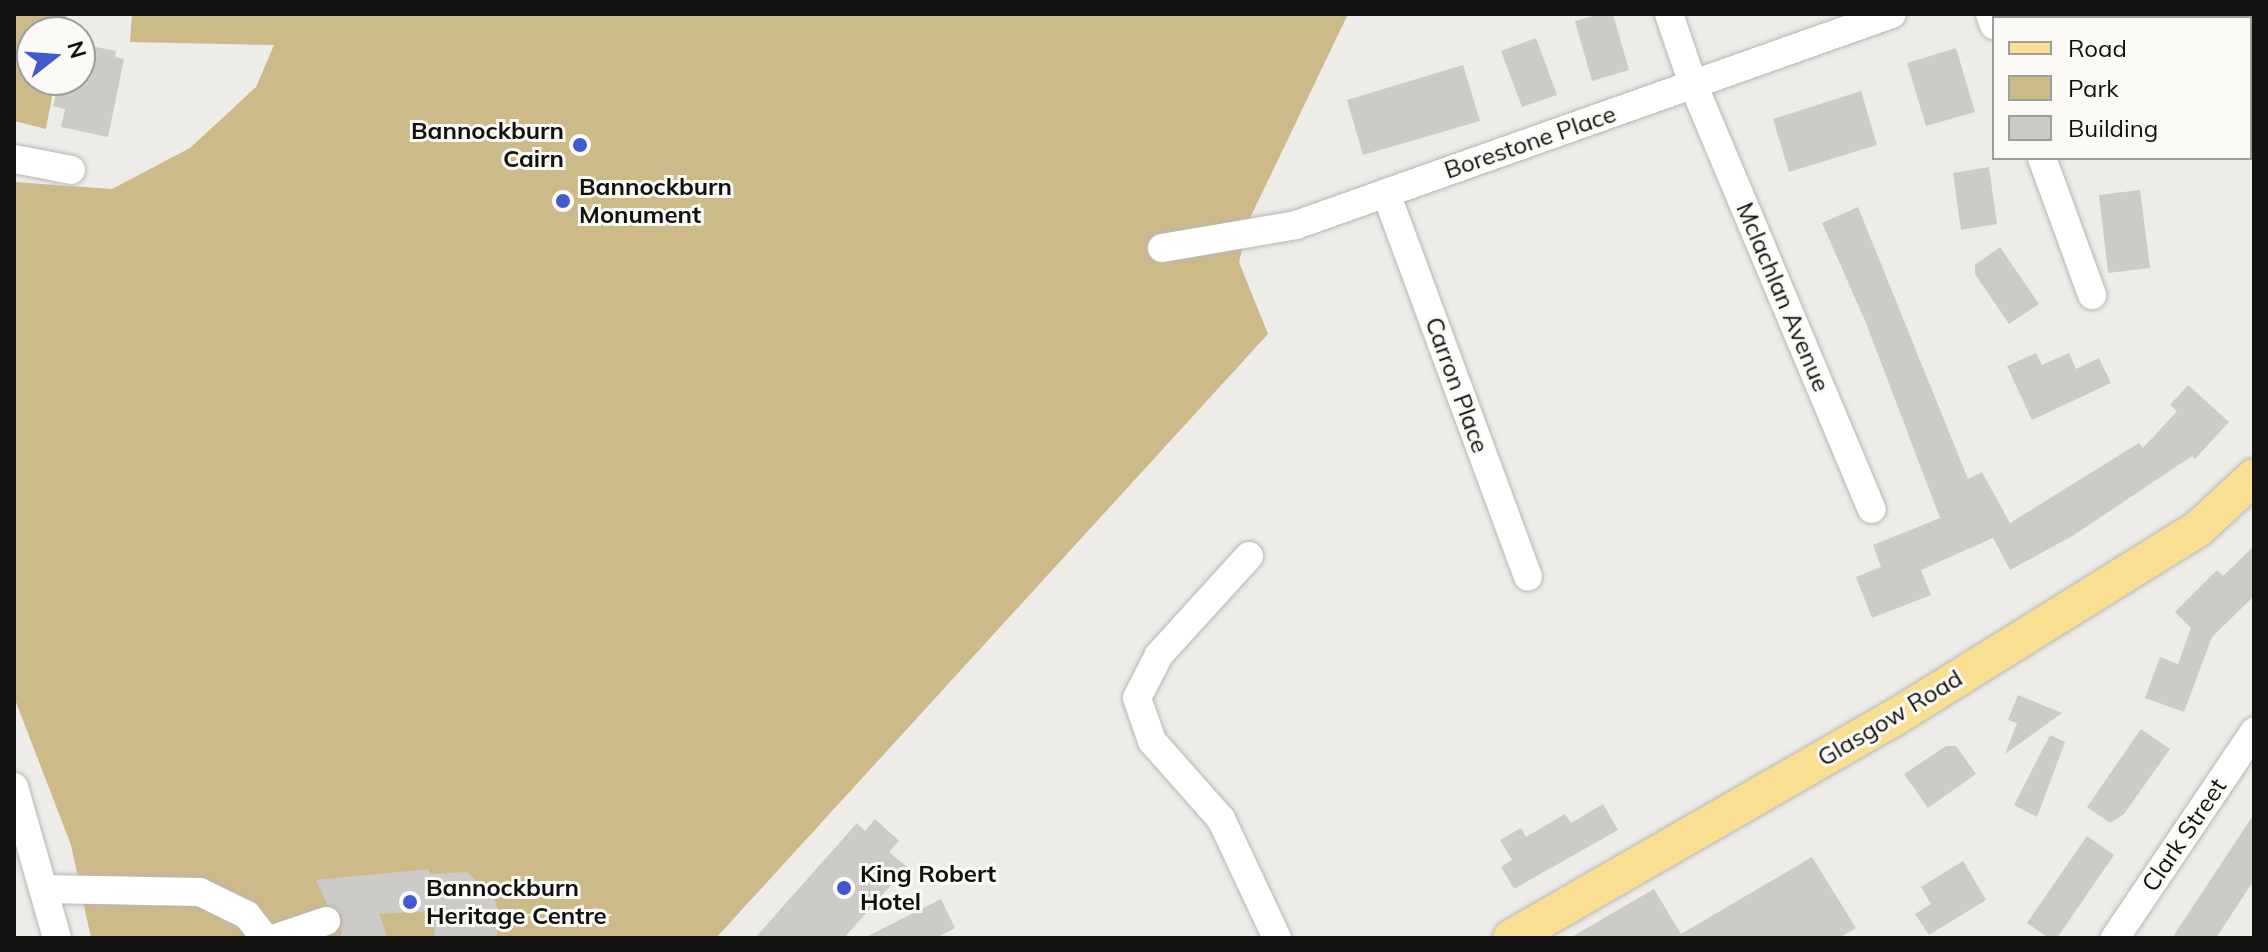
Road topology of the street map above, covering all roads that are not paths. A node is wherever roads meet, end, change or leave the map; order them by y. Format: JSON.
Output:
{"nodes":[{"id":1,"x":1669,"y":14,"type":"edge"},
{"id":2,"x":1892,"y":14,"type":"edge"},
{"id":3,"x":1693,"y":84,"type":"junction"},
{"id":4,"x":14,"y":159,"type":"edge"},
{"id":5,"x":2043,"y":160,"type":"edge"},
{"id":6,"x":71,"y":170,"type":"dead end"},
{"id":7,"x":1386,"y":193,"type":"junction"},
{"id":8,"x":1162,"y":248,"type":"dead end"},
{"id":9,"x":2092,"y":295,"type":"dead end"},
{"id":10,"x":2254,"y":477,"type":"edge"},
{"id":11,"x":1872,"y":509,"type":"dead end"},
{"id":12,"x":1249,"y":556,"type":"dead end"},
{"id":13,"x":1528,"y":577,"type":"dead end"},
{"id":14,"x":2254,"y":732,"type":"edge"},
{"id":15,"x":14,"y":787,"type":"edge"},
{"id":16,"x":45,"y":889,"type":"junction"},
{"id":17,"x":326,"y":921,"type":"dead end"},
{"id":18,"x":57,"y":938,"type":"edge"},
{"id":19,"x":265,"y":938,"type":"edge"},
{"id":20,"x":276,"y":938,"type":"edge"},
{"id":21,"x":1277,"y":938,"type":"edge"},
{"id":22,"x":1511,"y":938,"type":"edge"},
{"id":23,"x":2115,"y":938,"type":"edge"}],
"edges":[{"from":1,"to":3,"type":"street","name":"Mclachlan Avenue"},
{"from":2,"to":3,"type":"street","name":"Borestone Place"},
{"from":3,"to":7,"type":"street","name":"Borestone Place"},
{"from":3,"to":11,"type":"street","name":"Mclachlan Avenue"},
{"from":4,"to":6,"type":"street"},
{"from":5,"to":9,"type":"street"},
{"from":7,"to":8,"type":"street","name":"Borestone Place"},
{"from":7,"to":13,"type":"street","name":"Carron Place"},
{"from":10,"to":22,"type":"main road","name":"Glasgow Road"},
{"from":12,"to":21,"type":"street"},
{"from":14,"to":23,"type":"street","name":"Clark Street"},
{"from":15,"to":16,"type":"street"},
{"from":16,"to":18,"type":"street"},
{"from":16,"to":19,"type":"street"},
{"from":17,"to":20,"type":"street"}]}
